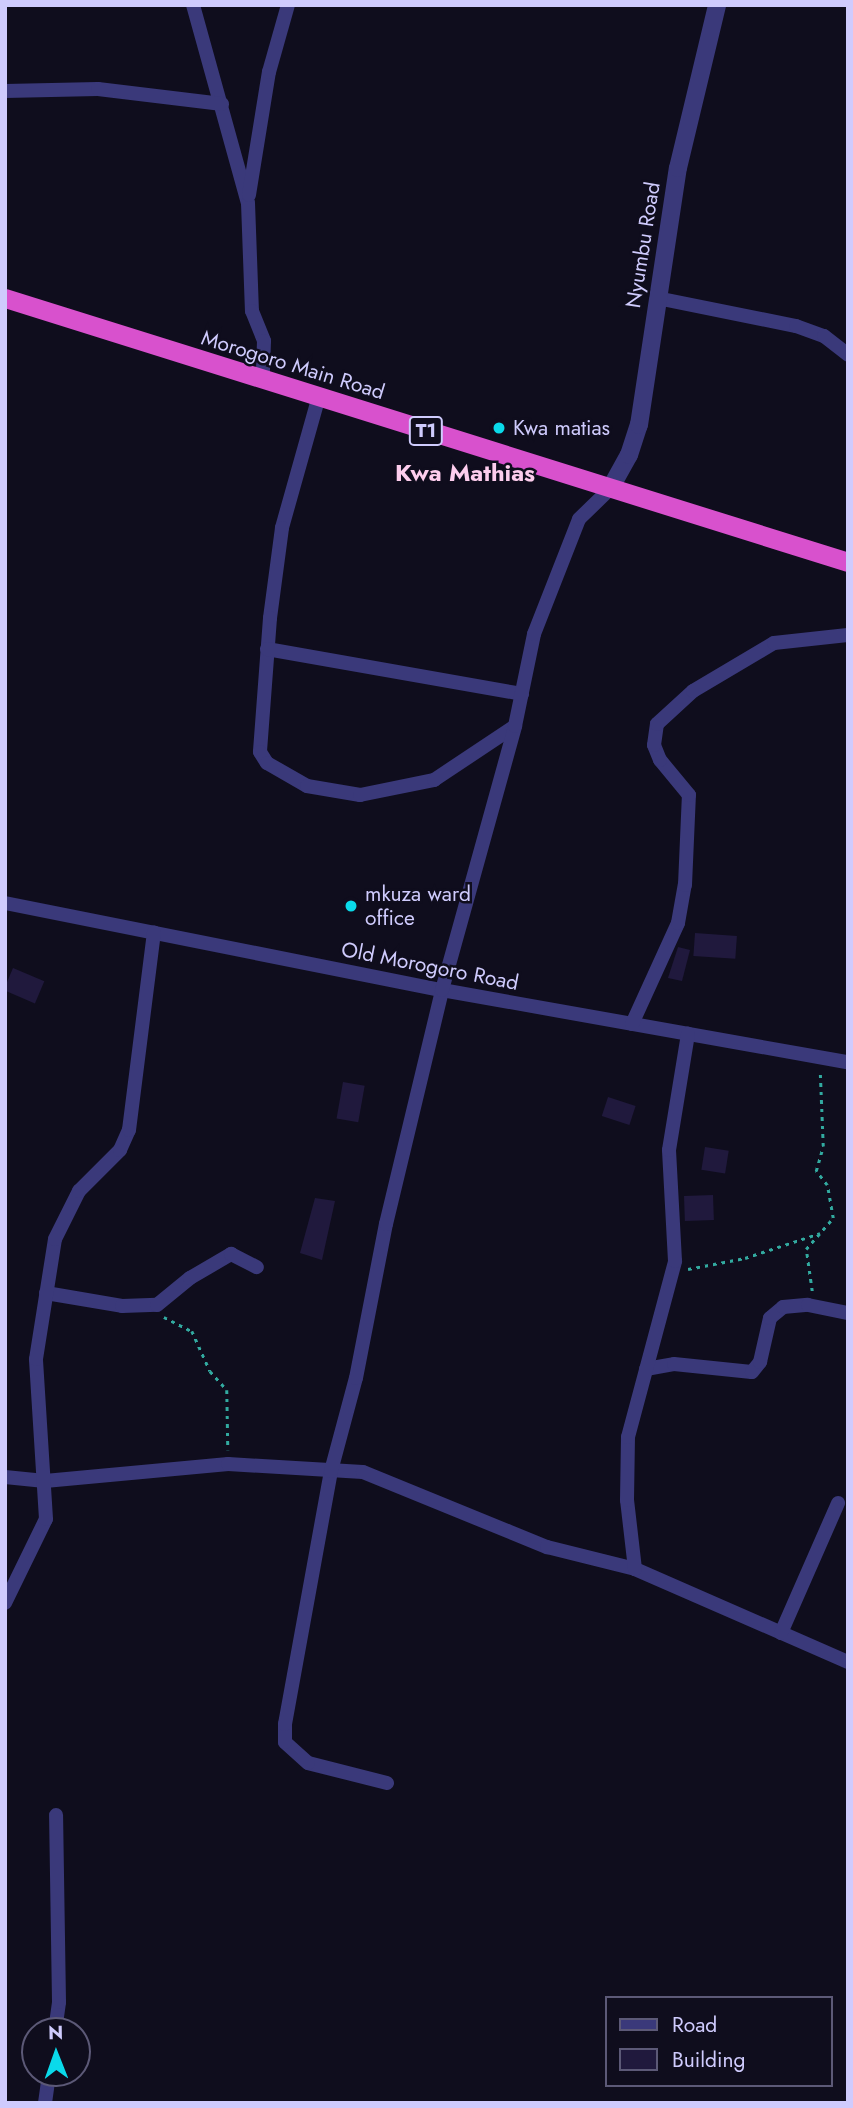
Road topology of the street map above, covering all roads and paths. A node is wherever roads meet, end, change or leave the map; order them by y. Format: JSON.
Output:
{"nodes":[{"id":1,"x":193,"y":5,"type":"edge"},
{"id":2,"x":288,"y":5,"type":"edge"},
{"id":3,"x":717,"y":5,"type":"edge"},
{"id":4,"x":5,"y":91,"type":"edge"},
{"id":5,"x":222,"y":104,"type":"junction"},
{"id":6,"x":248,"y":203,"type":"junction"},
{"id":7,"x":5,"y":298,"type":"edge"},
{"id":8,"x":657,"y":298,"type":"junction"},
{"id":9,"x":848,"y":355,"type":"edge"},
{"id":10,"x":263,"y":379,"type":"junction"},
{"id":11,"x":318,"y":396,"type":"junction"},
{"id":12,"x":610,"y":489,"type":"junction"},
{"id":13,"x":848,"y":562,"type":"edge"},
{"id":14,"x":848,"y":635,"type":"edge"},
{"id":15,"x":267,"y":649,"type":"junction"},
{"id":16,"x":522,"y":694,"type":"junction"},
{"id":17,"x":515,"y":726,"type":"junction"},
{"id":18,"x":9,"y":906,"type":"edge"},
{"id":19,"x":154,"y":933,"type":"junction"},
{"id":20,"x":442,"y":990,"type":"junction"},
{"id":21,"x":632,"y":1024,"type":"junction"},
{"id":22,"x":688,"y":1034,"type":"junction"},
{"id":23,"x":820,"y":1057,"type":"junction"},
{"id":24,"x":848,"y":1062,"type":"edge"},
{"id":25,"x":826,"y":1231,"type":"junction"},
{"id":26,"x":257,"y":1267,"type":"dead end"},
{"id":27,"x":671,"y":1272,"type":"junction"},
{"id":28,"x":47,"y":1293,"type":"junction"},
{"id":29,"x":808,"y":1305,"type":"junction"},
{"id":30,"x":139,"y":1307,"type":"junction"},
{"id":31,"x":848,"y":1312,"type":"edge"},
{"id":32,"x":646,"y":1369,"type":"junction"},
{"id":33,"x":338,"y":1455,"type":"junction"},
{"id":34,"x":228,"y":1464,"type":"junction"},
{"id":35,"x":331,"y":1471,"type":"junction"},
{"id":36,"x":363,"y":1472,"type":"junction"},
{"id":37,"x":5,"y":1476,"type":"edge"},
{"id":38,"x":45,"y":1481,"type":"junction"},
{"id":39,"x":838,"y":1503,"type":"dead end"},
{"id":40,"x":635,"y":1569,"type":"junction"},
{"id":41,"x":5,"y":1603,"type":"edge"},
{"id":42,"x":781,"y":1633,"type":"junction"},
{"id":43,"x":848,"y":1662,"type":"edge"},
{"id":44,"x":387,"y":1783,"type":"dead end"},
{"id":45,"x":56,"y":1815,"type":"dead end"},
{"id":46,"x":57,"y":2017,"type":"edge"}],
"edges":[{"from":1,"to":5,"type":"street"},
{"from":2,"to":6,"type":"street"},
{"from":3,"to":8,"type":"street","name":"Nyumbu Road"},
{"from":4,"to":5,"type":"street"},
{"from":5,"to":6,"type":"street"},
{"from":6,"to":10,"type":"street"},
{"from":7,"to":10,"type":"highway","name":"Morogoro Main Road","number":"T1"},
{"from":8,"to":9,"type":"street"},
{"from":8,"to":12,"type":"street","name":"Nyumbu Road"},
{"from":10,"to":11,"type":"highway","name":"Morogoro Main Road","number":"T1"},
{"from":11,"to":12,"type":"highway","name":"Morogoro Main Road","number":"T1"},
{"from":11,"to":15,"type":"street"},
{"from":12,"to":13,"type":"highway","name":"Morogoro Main Road","number":"T1"},
{"from":12,"to":16,"type":"street"},
{"from":14,"to":21,"type":"street"},
{"from":15,"to":16,"type":"street"},
{"from":15,"to":17,"type":"street"},
{"from":16,"to":17,"type":"street"},
{"from":17,"to":20,"type":"street"},
{"from":18,"to":19,"type":"street","name":"Old Morogoro Road"},
{"from":19,"to":20,"type":"street","name":"Old Morogoro Road"},
{"from":19,"to":28,"type":"street"},
{"from":20,"to":21,"type":"street","name":"Old Morogoro Road"},
{"from":20,"to":33,"type":"street"},
{"from":21,"to":22,"type":"street","name":"Old Morogoro Road"},
{"from":22,"to":23,"type":"street","name":"Old Morogoro Road"},
{"from":22,"to":27,"type":"street"},
{"from":23,"to":24,"type":"street","name":"Old Morogoro Road"},
{"from":23,"to":25,"type":"path"},
{"from":25,"to":27,"type":"path"},
{"from":25,"to":29,"type":"path"},
{"from":26,"to":30,"type":"street"},
{"from":27,"to":32,"type":"street"},
{"from":28,"to":30,"type":"street"},
{"from":28,"to":38,"type":"street"},
{"from":29,"to":31,"type":"street"},
{"from":29,"to":32,"type":"street"},
{"from":30,"to":34,"type":"path"},
{"from":32,"to":40,"type":"street"},
{"from":33,"to":35,"type":"street"},
{"from":33,"to":36,"type":"street"},
{"from":34,"to":35,"type":"street"},
{"from":34,"to":38,"type":"street"},
{"from":35,"to":36,"type":"street"},
{"from":35,"to":44,"type":"street"},
{"from":36,"to":40,"type":"street"},
{"from":37,"to":38,"type":"street"},
{"from":38,"to":41,"type":"street"},
{"from":39,"to":42,"type":"street"},
{"from":40,"to":42,"type":"street"},
{"from":42,"to":43,"type":"street"},
{"from":45,"to":46,"type":"street"}]}
